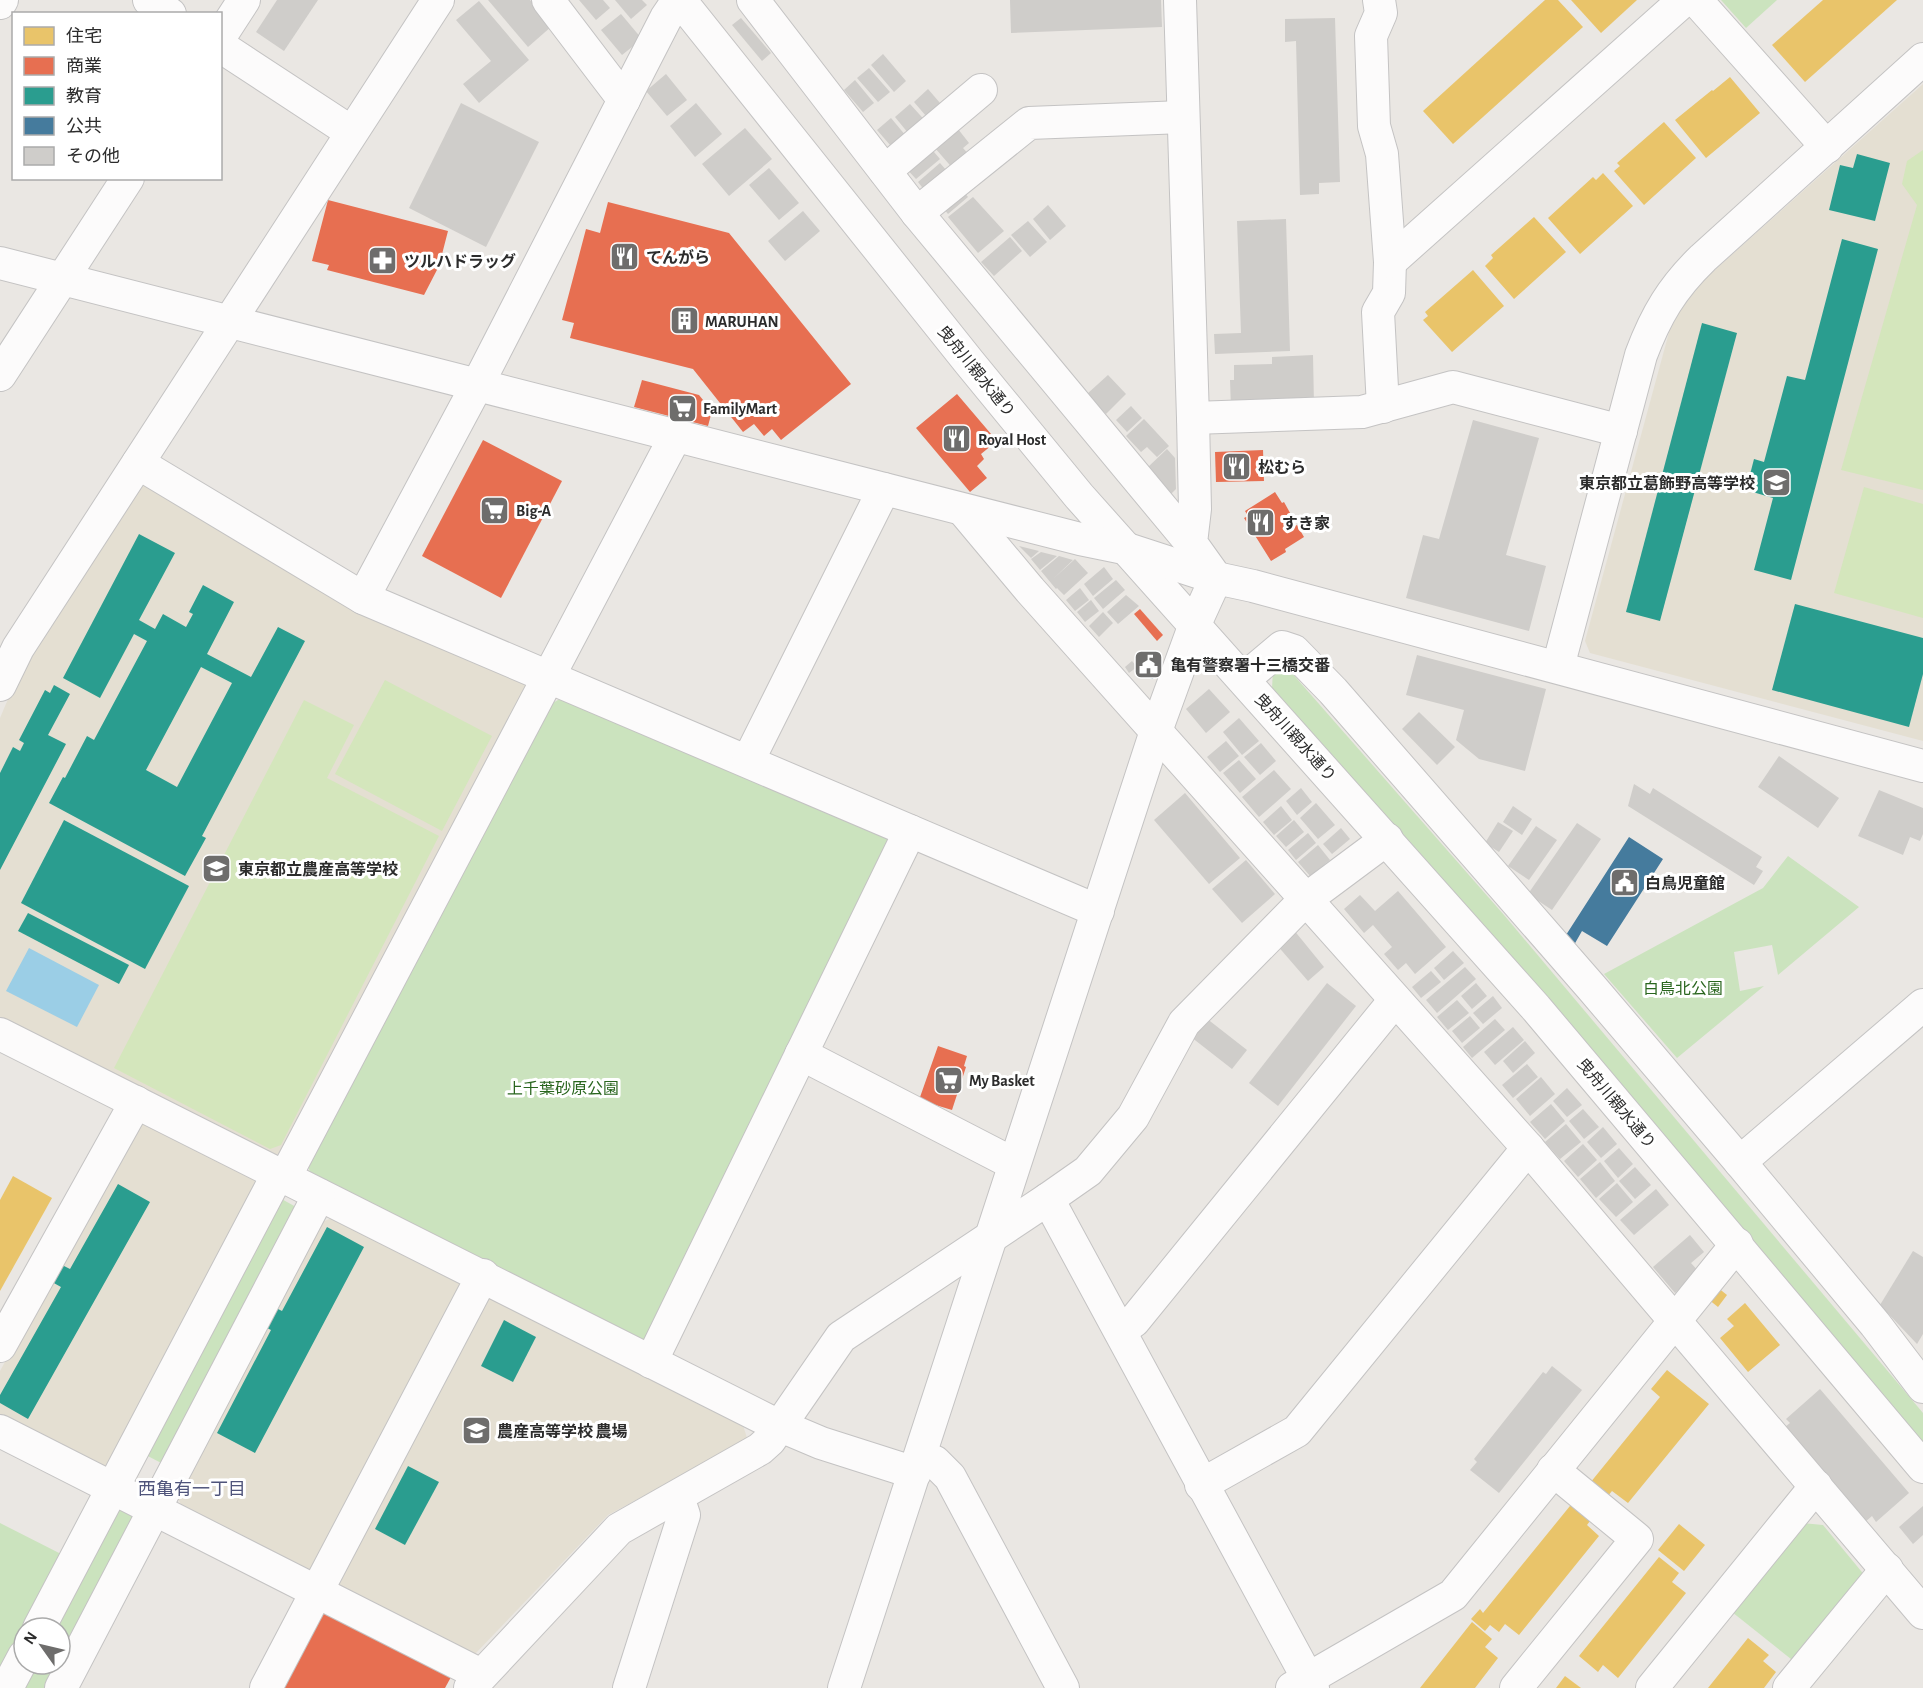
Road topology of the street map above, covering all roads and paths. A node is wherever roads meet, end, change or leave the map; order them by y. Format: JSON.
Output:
{"nodes":[{"id":1,"x":149,"y":0,"type":"edge"},
{"id":2,"x":244,"y":0,"type":"edge"},
{"id":3,"x":438,"y":0,"type":"edge"},
{"id":4,"x":548,"y":0,"type":"edge"},
{"id":5,"x":679,"y":0,"type":"edge"},
{"id":6,"x":753,"y":0,"type":"edge"},
{"id":7,"x":1180,"y":0,"type":"edge"},
{"id":8,"x":1379,"y":0,"type":"edge"},
{"id":9,"x":1684,"y":0,"type":"edge"},
{"id":10,"x":1696,"y":0,"type":"edge"},
{"id":11,"x":167,"y":12,"type":"edge"},
{"id":12,"x":222,"y":34,"type":"edge"},
{"id":13,"x":222,"y":47,"type":"edge"},
{"id":14,"x":1923,"y":59,"type":"edge"},
{"id":15,"x":981,"y":90,"type":"dead end"},
{"id":16,"x":624,"y":100,"type":"junction"},
{"id":17,"x":1183,"y":117,"type":"junction"},
{"id":18,"x":351,"y":132,"type":"junction"},
{"id":19,"x":1827,"y":147,"type":"junction"},
{"id":20,"x":885,"y":171,"type":"junction"},
{"id":21,"x":127,"y":180,"type":"edge"},
{"id":22,"x":917,"y":213,"type":"junction"},
{"id":23,"x":1390,"y":262,"type":"junction"},
{"id":24,"x":0,"y":263,"type":"edge"},
{"id":25,"x":62,"y":279,"type":"junction"},
{"id":26,"x":229,"y":323,"type":"junction"},
{"id":27,"x":0,"y":375,"type":"edge"},
{"id":28,"x":477,"y":385,"type":"junction"},
{"id":29,"x":1383,"y":407,"type":"junction"},
{"id":30,"x":1193,"y":418,"type":"junction"},
{"id":31,"x":1621,"y":431,"type":"junction"},
{"id":32,"x":675,"y":437,"type":"junction"},
{"id":33,"x":138,"y":463,"type":"junction"},
{"id":34,"x":884,"y":489,"type":"junction"},
{"id":35,"x":963,"y":510,"type":"junction"},
{"id":36,"x":1191,"y":543,"type":"junction"},
{"id":37,"x":1124,"y":548,"type":"junction"},
{"id":38,"x":1216,"y":578,"type":"junction"},
{"id":39,"x":363,"y":598,"type":"junction"},
{"id":40,"x":1195,"y":624,"type":"junction"},
{"id":41,"x":9,"y":642,"type":"edge"},
{"id":42,"x":1558,"y":667,"type":"junction"},
{"id":43,"x":550,"y":677,"type":"junction"},
{"id":44,"x":1244,"y":679,"type":"junction"},
{"id":45,"x":0,"y":685,"type":"edge"},
{"id":46,"x":1156,"y":731,"type":"junction"},
{"id":47,"x":748,"y":761,"type":"junction"},
{"id":48,"x":1923,"y":766,"type":"edge"},
{"id":49,"x":910,"y":831,"type":"junction"},
{"id":50,"x":1387,"y":839,"type":"junction"},
{"id":51,"x":1305,"y":900,"type":"junction"},
{"id":52,"x":1098,"y":911,"type":"junction"},
{"id":53,"x":1395,"y":1000,"type":"junction"},
{"id":54,"x":1923,"y":1005,"type":"edge"},
{"id":55,"x":0,"y":1034,"type":"edge"},
{"id":56,"x":801,"y":1054,"type":"junction"},
{"id":57,"x":136,"y":1102,"type":"junction"},
{"id":58,"x":1528,"y":1148,"type":"junction"},
{"id":59,"x":1740,"y":1162,"type":"junction"},
{"id":60,"x":1014,"y":1164,"type":"junction"},
{"id":61,"x":282,"y":1176,"type":"junction"},
{"id":62,"x":319,"y":1195,"type":"junction"},
{"id":63,"x":1048,"y":1199,"type":"junction"},
{"id":64,"x":992,"y":1237,"type":"junction"},
{"id":65,"x":1737,"y":1244,"type":"junction"},
{"id":66,"x":483,"y":1275,"type":"junction"},
{"id":67,"x":1675,"y":1319,"type":"junction"},
{"id":68,"x":1120,"y":1331,"type":"junction"},
{"id":69,"x":0,"y":1346,"type":"edge"},
{"id":70,"x":651,"y":1362,"type":"junction"},
{"id":71,"x":1923,"y":1387,"type":"edge"},
{"id":72,"x":779,"y":1426,"type":"junction"},
{"id":73,"x":0,"y":1431,"type":"edge"},
{"id":74,"x":918,"y":1464,"type":"junction"},
{"id":75,"x":1923,"y":1467,"type":"edge"},
{"id":76,"x":1553,"y":1470,"type":"junction"},
{"id":77,"x":1201,"y":1485,"type":"junction"},
{"id":78,"x":1816,"y":1486,"type":"junction"},
{"id":79,"x":113,"y":1488,"type":"junction"},
{"id":80,"x":678,"y":1497,"type":"junction"},
{"id":81,"x":155,"y":1509,"type":"junction"},
{"id":82,"x":1887,"y":1569,"type":"junction"},
{"id":83,"x":316,"y":1593,"type":"junction"},
{"id":84,"x":1923,"y":1613,"type":"edge"},
{"id":85,"x":45,"y":1616,"type":"edge"},
{"id":86,"x":475,"y":1682,"type":"edge"},
{"id":87,"x":1304,"y":1685,"type":"edge"},
{"id":88,"x":61,"y":1688,"type":"edge"},
{"id":89,"x":266,"y":1688,"type":"edge"},
{"id":90,"x":629,"y":1688,"type":"edge"},
{"id":91,"x":844,"y":1688,"type":"edge"},
{"id":92,"x":1063,"y":1688,"type":"edge"},
{"id":93,"x":1516,"y":1688,"type":"edge"},
{"id":94,"x":1652,"y":1688,"type":"edge"},
{"id":95,"x":1789,"y":1688,"type":"edge"}],
"edges":[{"from":1,"to":11,"type":"street"},
{"from":2,"to":12,"type":"street"},
{"from":3,"to":18,"type":"street"},
{"from":4,"to":16,"type":"street"},
{"from":5,"to":16,"type":"street"},
{"from":5,"to":37,"type":"street","name":"曳舟川親水通り"},
{"from":6,"to":20,"type":"street"},
{"from":7,"to":17,"type":"street"},
{"from":8,"to":23,"type":"street"},
{"from":9,"to":23,"type":"street"},
{"from":10,"to":19,"type":"street"},
{"from":13,"to":18,"type":"street"},
{"from":14,"to":19,"type":"street"},
{"from":15,"to":20,"type":"street"},
{"from":16,"to":28,"type":"street"},
{"from":17,"to":22,"type":"street"},
{"from":17,"to":30,"type":"street"},
{"from":18,"to":26,"type":"street"},
{"from":19,"to":31,"type":"street"},
{"from":20,"to":22,"type":"street"},
{"from":21,"to":25,"type":"street"},
{"from":22,"to":36,"type":"street"},
{"from":23,"to":29,"type":"street"},
{"from":24,"to":25,"type":"street"},
{"from":25,"to":26,"type":"street"},
{"from":25,"to":27,"type":"street"},
{"from":26,"to":28,"type":"street"},
{"from":26,"to":33,"type":"street"},
{"from":28,"to":32,"type":"street"},
{"from":28,"to":39,"type":"street"},
{"from":29,"to":30,"type":"street"},
{"from":29,"to":31,"type":"street"},
{"from":30,"to":36,"type":"street"},
{"from":31,"to":42,"type":"street"},
{"from":32,"to":34,"type":"street"},
{"from":32,"to":43,"type":"street"},
{"from":33,"to":39,"type":"street"},
{"from":33,"to":41,"type":"street"},
{"from":34,"to":35,"type":"street"},
{"from":34,"to":47,"type":"street"},
{"from":35,"to":37,"type":"street"},
{"from":35,"to":46,"type":"street"},
{"from":36,"to":38,"type":"street"},
{"from":37,"to":38,"type":"street"},
{"from":37,"to":40,"type":"street","name":"曳舟川親水通り"},
{"from":38,"to":40,"type":"street"},
{"from":38,"to":42,"type":"street"},
{"from":39,"to":43,"type":"street"},
{"from":40,"to":44,"type":"street","name":"曳舟川親水通り"},
{"from":40,"to":46,"type":"street"},
{"from":41,"to":45,"type":"street"},
{"from":42,"to":48,"type":"street"},
{"from":43,"to":47,"type":"street"},
{"from":43,"to":61,"type":"street"},
{"from":44,"to":50,"type":"street","name":"曳舟川親水通り"},
{"from":44,"to":59,"type":"street"},
{"from":46,"to":51,"type":"street"},
{"from":46,"to":52,"type":"street"},
{"from":47,"to":49,"type":"street"},
{"from":49,"to":52,"type":"street"},
{"from":49,"to":56,"type":"street"},
{"from":50,"to":51,"type":"street"},
{"from":50,"to":65,"type":"street","name":"曳舟川親水通り"},
{"from":51,"to":53,"type":"street"},
{"from":51,"to":63,"type":"street"},
{"from":52,"to":60,"type":"street"},
{"from":53,"to":58,"type":"street"},
{"from":53,"to":68,"type":"street"},
{"from":54,"to":59,"type":"street"},
{"from":55,"to":57,"type":"street"},
{"from":56,"to":60,"type":"street"},
{"from":56,"to":70,"type":"street"},
{"from":57,"to":61,"type":"street"},
{"from":57,"to":69,"type":"street"},
{"from":58,"to":67,"type":"street"},
{"from":58,"to":77,"type":"street"},
{"from":59,"to":71,"type":"street"},
{"from":60,"to":64,"type":"street"},
{"from":61,"to":62,"type":"street"},
{"from":61,"to":79,"type":"street"},
{"from":62,"to":66,"type":"street"},
{"from":62,"to":81,"type":"street"},
{"from":63,"to":64,"type":"street"},
{"from":63,"to":68,"type":"street"},
{"from":64,"to":72,"type":"street"},
{"from":64,"to":74,"type":"street"},
{"from":65,"to":67,"type":"street"},
{"from":65,"to":75,"type":"street","name":"曳舟川親水通り"},
{"from":66,"to":70,"type":"street"},
{"from":66,"to":83,"type":"street"},
{"from":67,"to":76,"type":"street"},
{"from":67,"to":78,"type":"street"},
{"from":68,"to":77,"type":"street"},
{"from":70,"to":72,"type":"street"},
{"from":72,"to":74,"type":"street"},
{"from":72,"to":80,"type":"street"},
{"from":73,"to":79,"type":"street"},
{"from":74,"to":91,"type":"street"},
{"from":74,"to":92,"type":"street"},
{"from":76,"to":87,"type":"street"},
{"from":76,"to":93,"type":"street"},
{"from":77,"to":87,"type":"street"},
{"from":78,"to":82,"type":"street"},
{"from":78,"to":94,"type":"street"},
{"from":79,"to":81,"type":"street"},
{"from":79,"to":85,"type":"street"},
{"from":80,"to":86,"type":"street"},
{"from":80,"to":90,"type":"street"},
{"from":81,"to":83,"type":"street"},
{"from":81,"to":88,"type":"street"},
{"from":82,"to":84,"type":"street"},
{"from":82,"to":95,"type":"street"},
{"from":83,"to":86,"type":"street"},
{"from":83,"to":89,"type":"street"}]}
